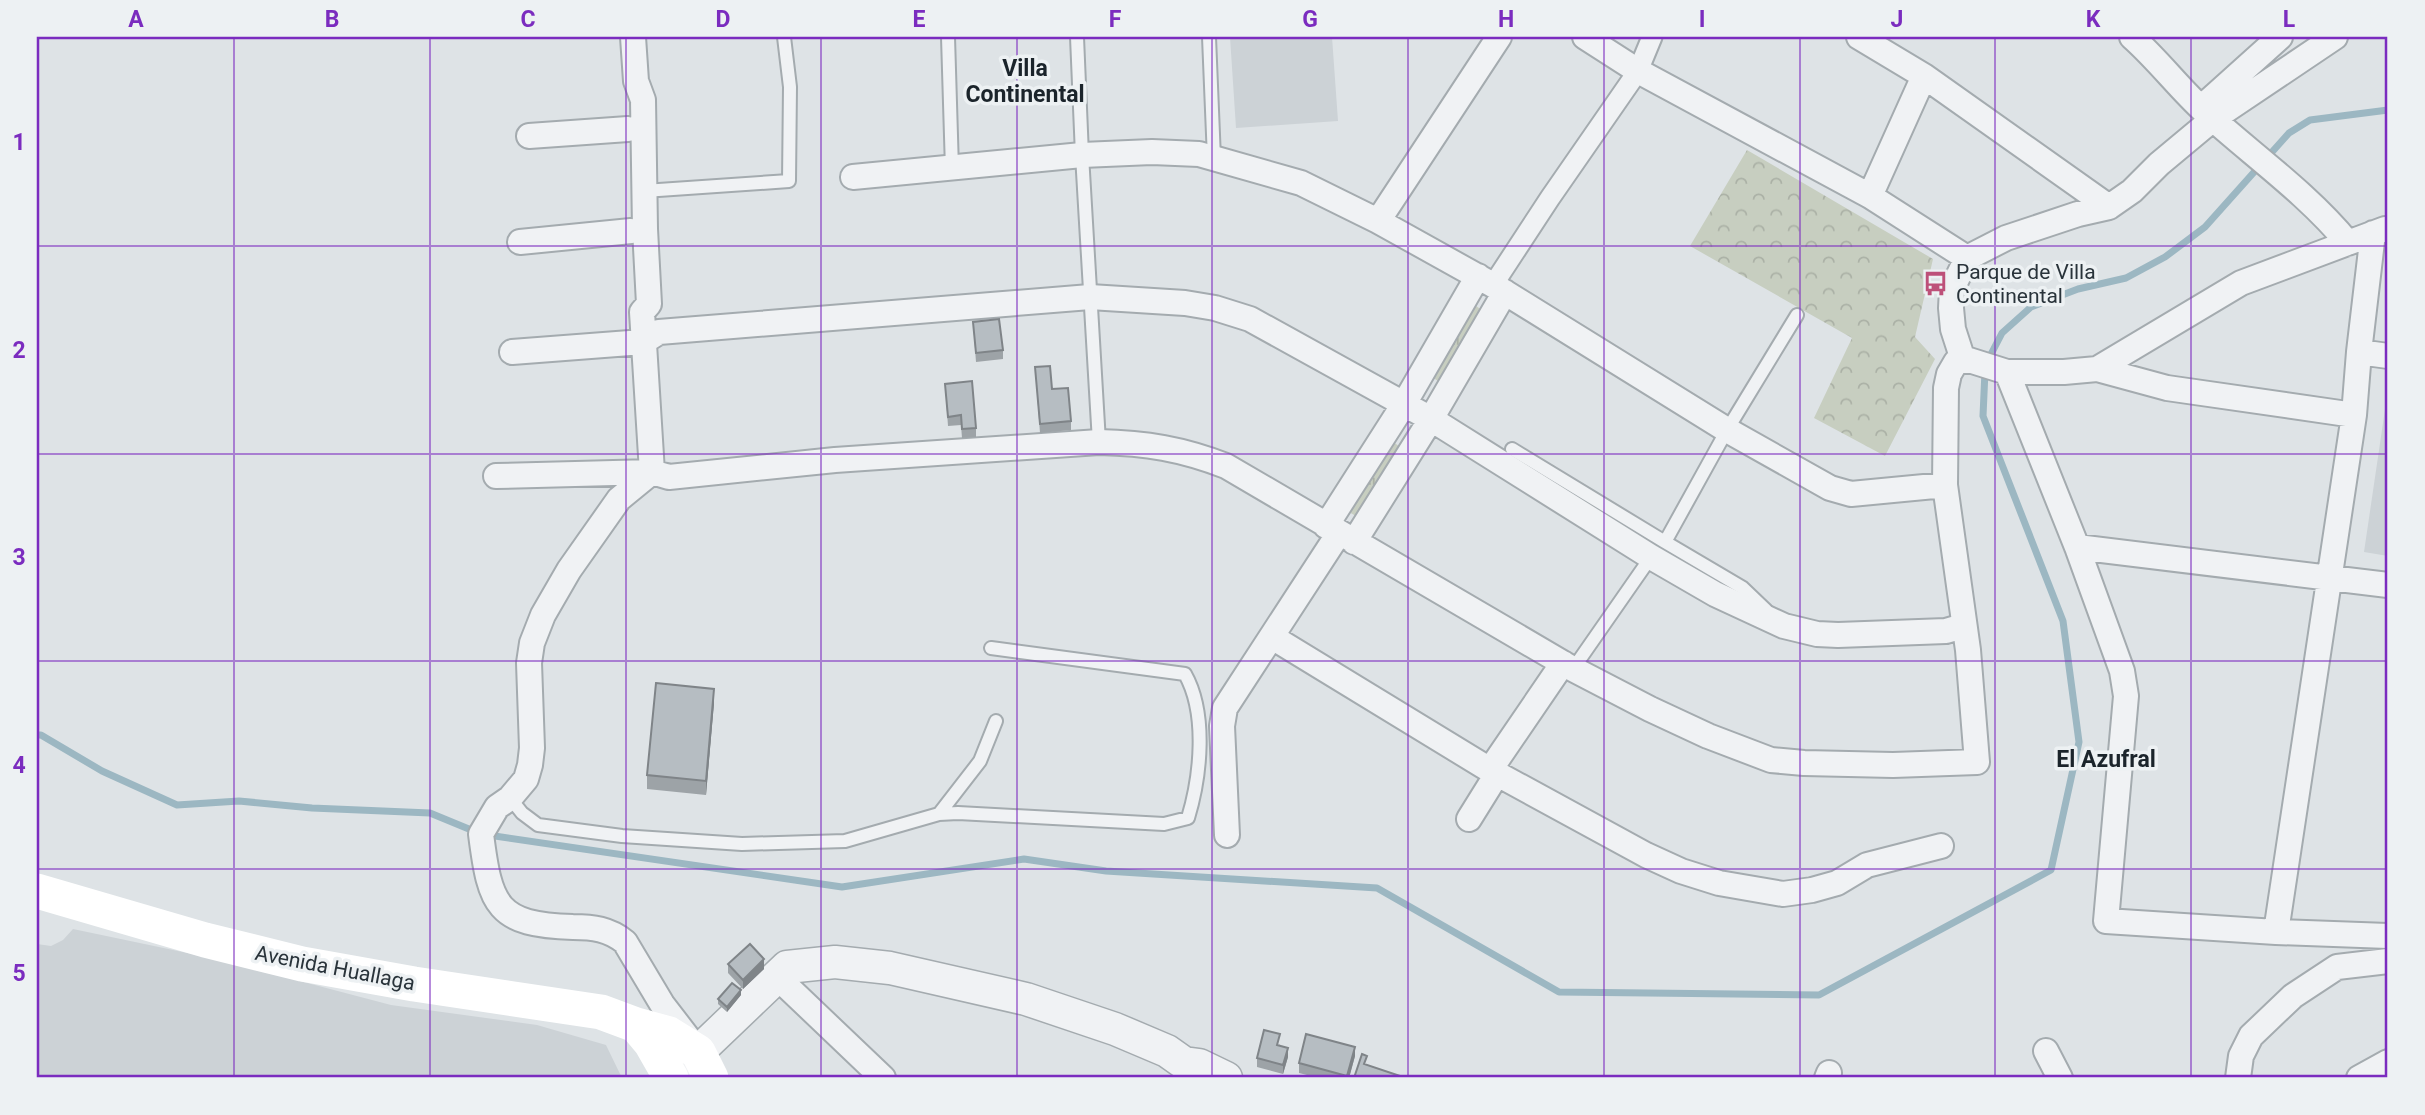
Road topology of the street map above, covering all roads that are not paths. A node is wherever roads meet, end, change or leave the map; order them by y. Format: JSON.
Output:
{"nodes":[{"id":1,"x":633,"y":37,"type":"edge"},
{"id":2,"x":784,"y":37,"type":"edge"},
{"id":3,"x":948,"y":37,"type":"edge"},
{"id":4,"x":1077,"y":37,"type":"edge"},
{"id":5,"x":1209,"y":37,"type":"edge"},
{"id":6,"x":1499,"y":37,"type":"edge"},
{"id":7,"x":1585,"y":37,"type":"edge"},
{"id":8,"x":1652,"y":37,"type":"edge"},
{"id":9,"x":1859,"y":37,"type":"edge"},
{"id":10,"x":2132,"y":37,"type":"edge"},
{"id":11,"x":2280,"y":37,"type":"edge"},
{"id":12,"x":2335,"y":37,"type":"edge"},
{"id":13,"x":1638,"y":71,"type":"junction"},
{"id":14,"x":1924,"y":76,"type":"junction"},
{"id":15,"x":636,"y":81,"type":"junction"},
{"id":16,"x":2212,"y":118,"type":"junction"},
{"id":17,"x":628,"y":129,"type":"junction"},
{"id":18,"x":529,"y":136,"type":"dead end"},
{"id":19,"x":1082,"y":155,"type":"junction"},
{"id":20,"x":1214,"y":159,"type":"junction"},
{"id":21,"x":952,"y":169,"type":"junction"},
{"id":22,"x":853,"y":177,"type":"dead end"},
{"id":23,"x":644,"y":191,"type":"junction"},
{"id":24,"x":1870,"y":196,"type":"junction"},
{"id":25,"x":2109,"y":207,"type":"junction"},
{"id":26,"x":1378,"y":221,"type":"junction"},
{"id":27,"x":631,"y":231,"type":"junction"},
{"id":28,"x":2381,"y":231,"type":"edge"},
{"id":29,"x":2342,"y":236,"type":"junction"},
{"id":30,"x":520,"y":242,"type":"dead end"},
{"id":31,"x":1967,"y":258,"type":"junction"},
{"id":32,"x":1492,"y":284,"type":"junction"},
{"id":33,"x":1090,"y":297,"type":"junction"},
{"id":34,"x":642,"y":312,"type":"junction"},
{"id":35,"x":1797,"y":315,"type":"dead end"},
{"id":36,"x":643,"y":342,"type":"junction"},
{"id":37,"x":512,"y":352,"type":"dead end"},
{"id":38,"x":2359,"y":352,"type":"junction"},
{"id":39,"x":2388,"y":356,"type":"edge"},
{"id":40,"x":1966,"y":360,"type":"junction"},
{"id":41,"x":2097,"y":369,"type":"junction"},
{"id":42,"x":2007,"y":372,"type":"junction"},
{"id":43,"x":1404,"y":404,"type":"junction"},
{"id":44,"x":2354,"y":415,"type":"junction"},
{"id":45,"x":1430,"y":419,"type":"junction"},
{"id":46,"x":1727,"y":430,"type":"junction"},
{"id":47,"x":1099,"y":442,"type":"junction"},
{"id":48,"x":1512,"y":449,"type":"dead end"},
{"id":49,"x":652,"y":472,"type":"junction"},
{"id":50,"x":496,"y":476,"type":"dead end"},
{"id":51,"x":1945,"y":485,"type":"junction"},
{"id":52,"x":1339,"y":534,"type":"junction"},
{"id":53,"x":2077,"y":547,"type":"junction"},
{"id":54,"x":1658,"y":549,"type":"junction"},
{"id":55,"x":2329,"y":578,"type":"junction"},
{"id":56,"x":2388,"y":585,"type":"edge"},
{"id":57,"x":1963,"y":626,"type":"junction"},
{"id":58,"x":1272,"y":637,"type":"junction"},
{"id":59,"x":992,"y":648,"type":"dead end"},
{"id":60,"x":1568,"y":666,"type":"junction"},
{"id":61,"x":996,"y":721,"type":"dead end"},
{"id":62,"x":1494,"y":772,"type":"junction"},
{"id":63,"x":510,"y":798,"type":"junction"},
{"id":64,"x":939,"y":814,"type":"junction"},
{"id":65,"x":1469,"y":819,"type":"dead end"},
{"id":66,"x":1227,"y":835,"type":"dead end"},
{"id":67,"x":1941,"y":846,"type":"dead end"},
{"id":68,"x":37,"y":891,"type":"edge"},
{"id":69,"x":2276,"y":932,"type":"junction"},
{"id":70,"x":2388,"y":936,"type":"edge"},
{"id":71,"x":2388,"y":961,"type":"edge"},
{"id":72,"x":643,"y":971,"type":"junction"},
{"id":73,"x":776,"y":976,"type":"junction"},
{"id":74,"x":636,"y":1025,"type":"junction"},
{"id":75,"x":2046,"y":1051,"type":"dead end"},
{"id":76,"x":2388,"y":1062,"type":"edge"},
{"id":77,"x":705,"y":1065,"type":"edge"},
{"id":78,"x":1207,"y":1074,"type":"edge"},
{"id":79,"x":669,"y":1075,"type":"edge"},
{"id":80,"x":883,"y":1078,"type":"edge"},
{"id":81,"x":2060,"y":1078,"type":"edge"},
{"id":82,"x":2238,"y":1078,"type":"edge"},
{"id":83,"x":2359,"y":1078,"type":"edge"}],
"edges":[{"from":1,"to":15,"type":"street"},
{"from":2,"to":23,"type":"lane"},
{"from":3,"to":21,"type":"lane"},
{"from":4,"to":19,"type":"lane"},
{"from":5,"to":20,"type":"lane"},
{"from":6,"to":26,"type":"street"},
{"from":7,"to":13,"type":"street"},
{"from":8,"to":13,"type":"street"},
{"from":9,"to":14,"type":"street"},
{"from":10,"to":16,"type":"street"},
{"from":11,"to":16,"type":"street"},
{"from":12,"to":16,"type":"street"},
{"from":13,"to":24,"type":"street"},
{"from":13,"to":32,"type":"street"},
{"from":14,"to":24,"type":"street"},
{"from":14,"to":25,"type":"street"},
{"from":15,"to":17,"type":"street"},
{"from":15,"to":23,"type":"street"},
{"from":16,"to":25,"type":"street"},
{"from":16,"to":29,"type":"street"},
{"from":17,"to":18,"type":"street"},
{"from":17,"to":27,"type":"street"},
{"from":19,"to":20,"type":"street"},
{"from":19,"to":21,"type":"street"},
{"from":19,"to":33,"type":"lane"},
{"from":20,"to":26,"type":"street"},
{"from":21,"to":22,"type":"street"},
{"from":23,"to":34,"type":"street"},
{"from":24,"to":31,"type":"street"},
{"from":25,"to":31,"type":"street"},
{"from":26,"to":32,"type":"street"},
{"from":27,"to":30,"type":"street"},
{"from":27,"to":34,"type":"street"},
{"from":28,"to":29,"type":"street"},
{"from":28,"to":38,"type":"street"},
{"from":29,"to":41,"type":"street"},
{"from":31,"to":40,"type":"street"},
{"from":32,"to":43,"type":"street"},
{"from":32,"to":45,"type":"street"},
{"from":32,"to":46,"type":"street"},
{"from":33,"to":36,"type":"street"},
{"from":33,"to":43,"type":"street"},
{"from":33,"to":47,"type":"lane"},
{"from":34,"to":36,"type":"street"},
{"from":35,"to":46,"type":"lane"},
{"from":36,"to":37,"type":"street"},
{"from":36,"to":49,"type":"street"},
{"from":38,"to":39,"type":"street"},
{"from":38,"to":44,"type":"street"},
{"from":40,"to":42,"type":"street"},
{"from":40,"to":51,"type":"street"},
{"from":41,"to":42,"type":"street"},
{"from":41,"to":44,"type":"street"},
{"from":42,"to":53,"type":"street"},
{"from":43,"to":45,"type":"street"},
{"from":43,"to":52,"type":"street"},
{"from":44,"to":55,"type":"street"},
{"from":45,"to":52,"type":"street"},
{"from":45,"to":54,"type":"street"},
{"from":46,"to":51,"type":"street"},
{"from":46,"to":54,"type":"lane"},
{"from":47,"to":49,"type":"street"},
{"from":47,"to":52,"type":"street"},
{"from":48,"to":54,"type":"lane"},
{"from":49,"to":50,"type":"street"},
{"from":49,"to":63,"type":"street"},
{"from":51,"to":57,"type":"street"},
{"from":52,"to":58,"type":"street"},
{"from":52,"to":60,"type":"street"},
{"from":53,"to":55,"type":"street"},
{"from":53,"to":69,"type":"street"},
{"from":54,"to":57,"type":"street"},
{"from":54,"to":60,"type":"lane"},
{"from":55,"to":56,"type":"street"},
{"from":55,"to":69,"type":"street"},
{"from":57,"to":60,"type":"street"},
{"from":58,"to":62,"type":"street"},
{"from":58,"to":66,"type":"street"},
{"from":59,"to":64,"type":"lane"},
{"from":60,"to":62,"type":"street"},
{"from":61,"to":64,"type":"lane"},
{"from":62,"to":65,"type":"street"},
{"from":62,"to":67,"type":"street"},
{"from":63,"to":64,"type":"lane"},
{"from":63,"to":72,"type":"street"},
{"from":68,"to":74,"type":"main road","name":"Avenida Huallaga"},
{"from":69,"to":70,"type":"street"},
{"from":71,"to":82,"type":"street"},
{"from":72,"to":74,"type":"street"},
{"from":72,"to":77,"type":"street"},
{"from":73,"to":77,"type":"street"},
{"from":73,"to":78,"type":"street"},
{"from":73,"to":80,"type":"street"},
{"from":74,"to":77,"type":"main road","name":"Avenida Huallaga"},
{"from":74,"to":79,"type":"main road"},
{"from":75,"to":81,"type":"street"},
{"from":76,"to":83,"type":"street"},
{"from":77,"to":79,"type":"street"}]}
